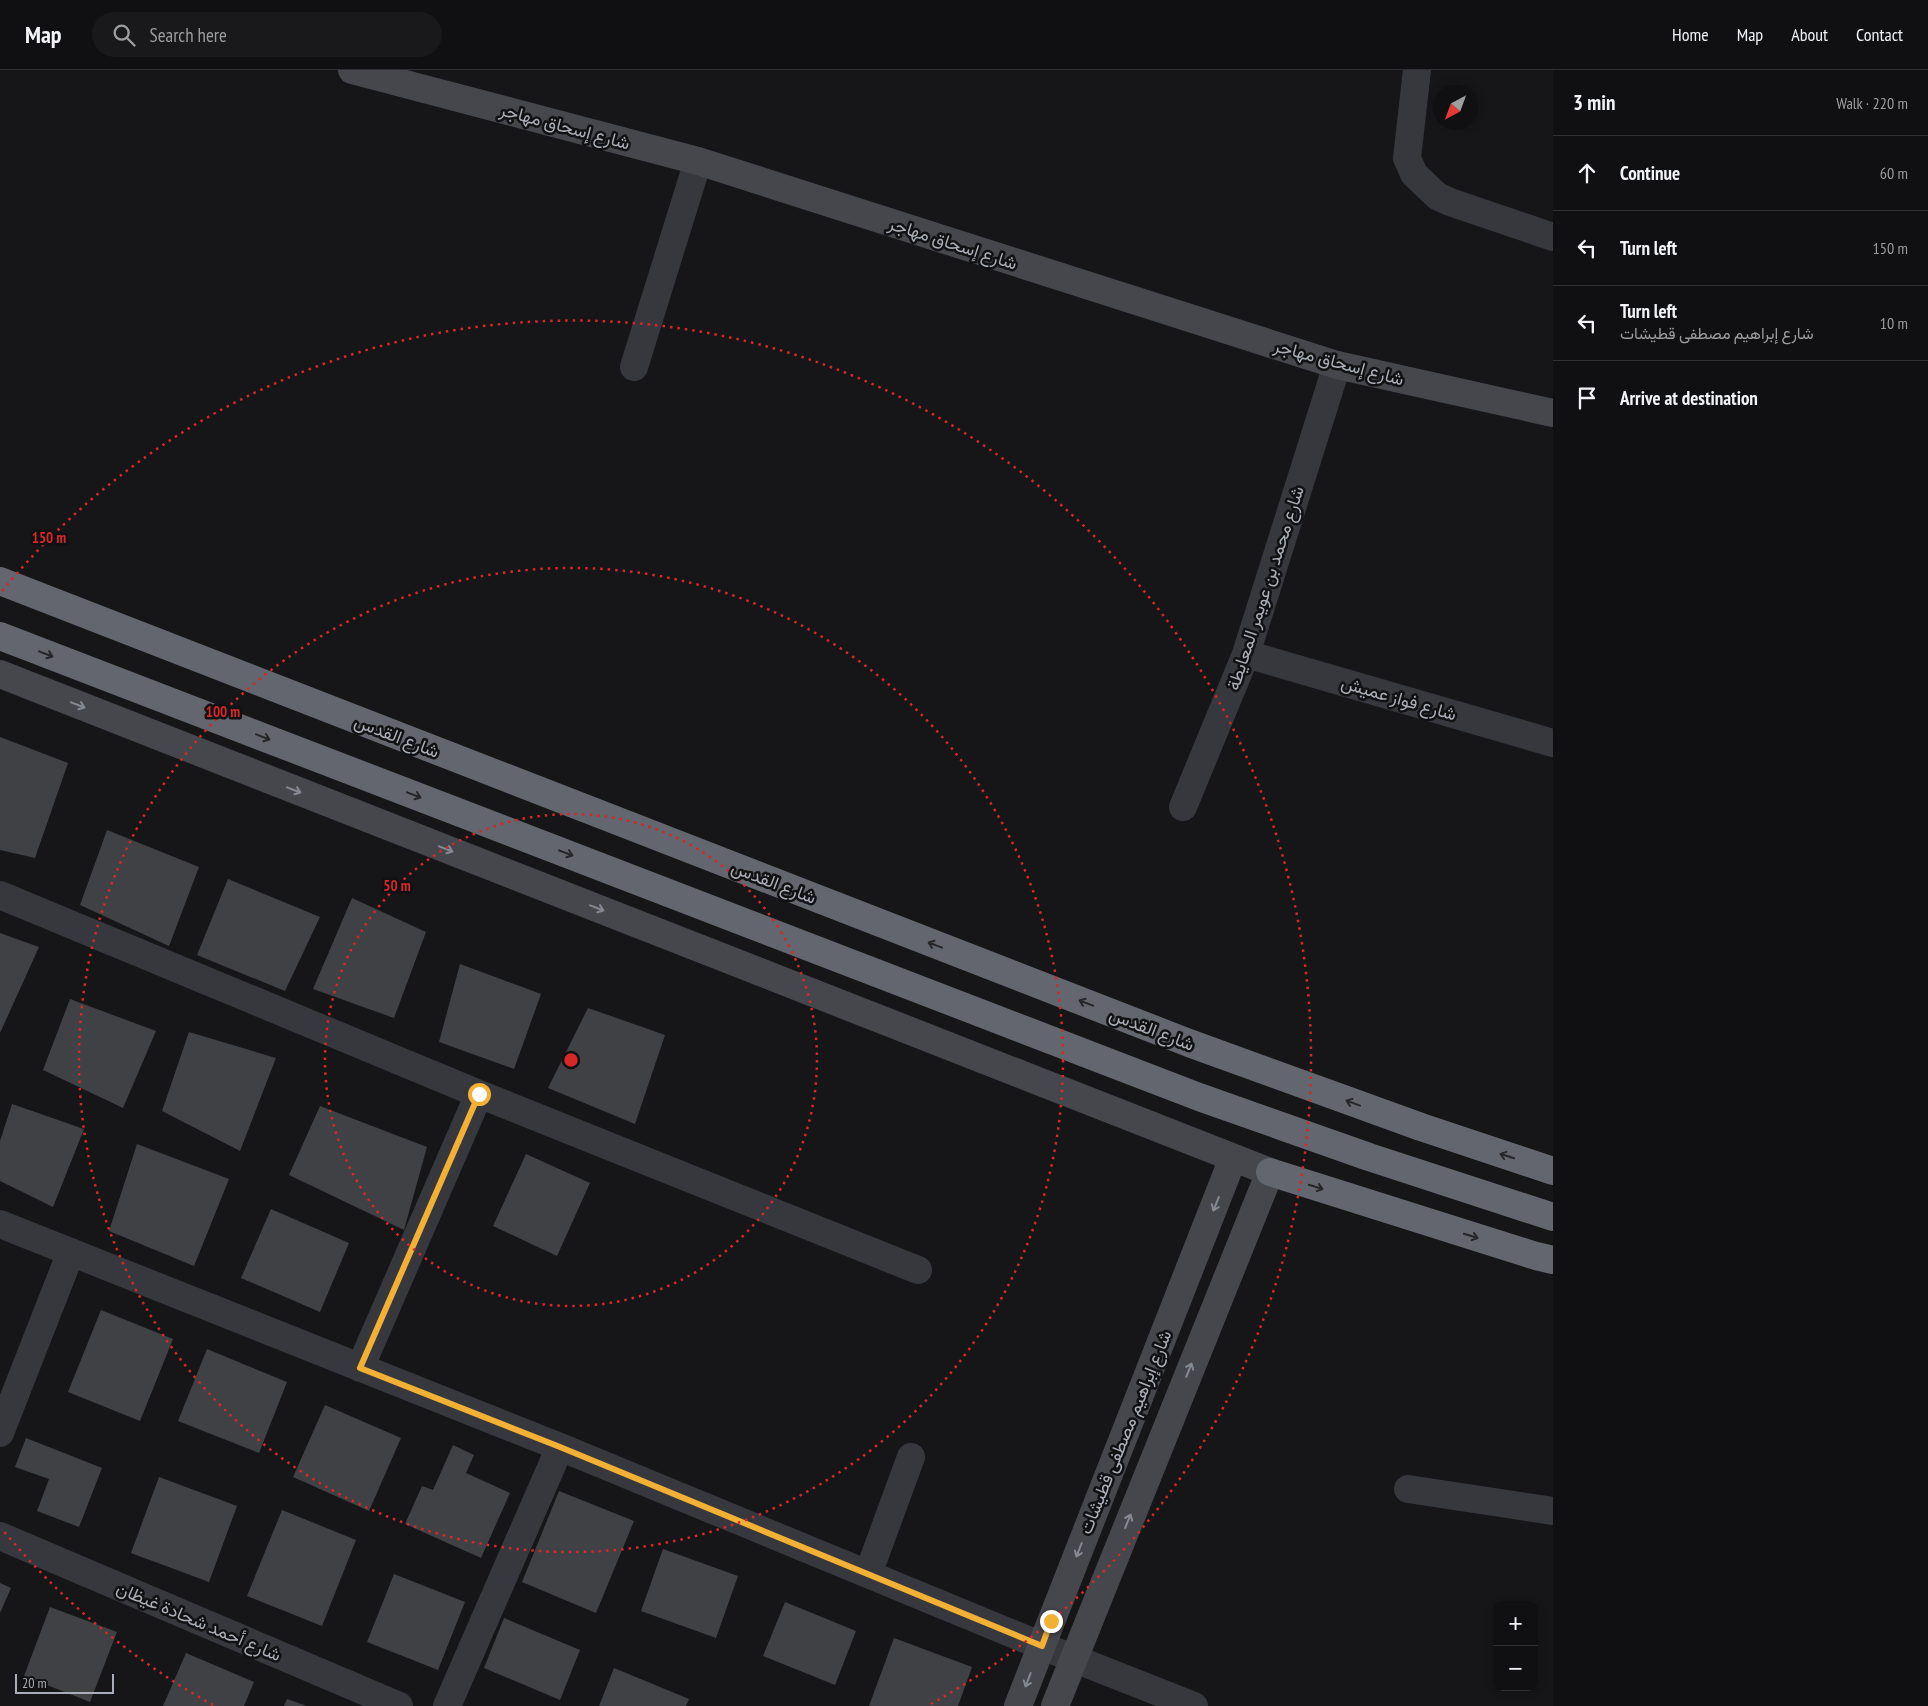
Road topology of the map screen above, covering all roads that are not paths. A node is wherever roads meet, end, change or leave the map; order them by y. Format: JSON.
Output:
{"nodes":[{"id":1,"x":352,"y":70,"type":"edge"},
{"id":2,"x":1417,"y":70,"type":"edge"},
{"id":3,"x":698,"y":161,"type":"junction"},
{"id":4,"x":1553,"y":237,"type":"edge"},
{"id":5,"x":1337,"y":365,"type":"junction"},
{"id":6,"x":634,"y":367,"type":"dead end"},
{"id":7,"x":1552,"y":407,"type":"edge"},
{"id":8,"x":0,"y":581,"type":"edge"},
{"id":9,"x":0,"y":636,"type":"edge"},
{"id":10,"x":1246,"y":654,"type":"junction"},
{"id":11,"x":0,"y":674,"type":"edge"},
{"id":12,"x":1553,"y":743,"type":"edge"},
{"id":13,"x":1183,"y":807,"type":"dead end"},
{"id":14,"x":0,"y":895,"type":"edge"},
{"id":15,"x":479,"y":1094,"type":"junction"},
{"id":16,"x":1233,"y":1158,"type":"junction"},
{"id":17,"x":1553,"y":1171,"type":"edge"},
{"id":18,"x":1270,"y":1172,"type":"junction"},
{"id":19,"x":1553,"y":1217,"type":"edge"},
{"id":20,"x":0,"y":1224,"type":"edge"},
{"id":21,"x":71,"y":1252,"type":"junction"},
{"id":22,"x":1553,"y":1260,"type":"edge"},
{"id":23,"x":918,"y":1270,"type":"dead end"},
{"id":24,"x":360,"y":1368,"type":"junction"},
{"id":25,"x":0,"y":1433,"type":"edge"},
{"id":26,"x":560,"y":1447,"type":"junction"},
{"id":27,"x":911,"y":1458,"type":"dead end"},
{"id":28,"x":1408,"y":1489,"type":"dead end"},
{"id":29,"x":1553,"y":1511,"type":"edge"},
{"id":30,"x":0,"y":1536,"type":"edge"},
{"id":31,"x":868,"y":1574,"type":"junction"},
{"id":32,"x":1042,"y":1646,"type":"junction"},
{"id":33,"x":1073,"y":1659,"type":"junction"},
{"id":34,"x":391,"y":1704,"type":"edge"},
{"id":35,"x":447,"y":1706,"type":"edge"},
{"id":36,"x":1018,"y":1706,"type":"edge"},
{"id":37,"x":1055,"y":1706,"type":"edge"},
{"id":38,"x":1194,"y":1706,"type":"edge"}],
"edges":[{"from":1,"to":3,"type":"street","name":"شارع إسحاق مهاجر"},
{"from":2,"to":4,"type":"street"},
{"from":3,"to":5,"type":"street","name":"شارع إسحاق مهاجر"},
{"from":3,"to":6,"type":"street"},
{"from":5,"to":7,"type":"street","name":"شارع إسحاق مهاجر"},
{"from":5,"to":10,"type":"street","name":"شارع محمد بن عويمر المعايطة"},
{"from":17,"to":8,"type":"highway","name":"شارع القدس","one_way":true},
{"from":9,"to":19,"type":"highway","one_way":true},
{"from":10,"to":12,"type":"street","name":"شارع فواز عميش"},
{"from":10,"to":13,"type":"street","name":"شارع محمد بن عويمر المعايطة"},
{"from":11,"to":16,"type":"street","one_way":true},
{"from":14,"to":15,"type":"street"},
{"from":15,"to":23,"type":"street"},
{"from":15,"to":24,"type":"street"},
{"from":16,"to":18,"type":"street"},
{"from":16,"to":32,"type":"street","name":"شارع إبراهيم مصطفى قطيشات","one_way":true},
{"from":18,"to":22,"type":"highway","one_way":true},
{"from":33,"to":18,"type":"street","name":"شارع إبراهيم مصطفى قطيشات","one_way":true},
{"from":20,"to":21,"type":"street"},
{"from":21,"to":24,"type":"street"},
{"from":21,"to":25,"type":"street"},
{"from":24,"to":26,"type":"street"},
{"from":26,"to":31,"type":"street"},
{"from":26,"to":35,"type":"street"},
{"from":27,"to":31,"type":"street"},
{"from":28,"to":29,"type":"street"},
{"from":30,"to":34,"type":"street","name":"شارع أحمد شحادة غيظان"},
{"from":31,"to":32,"type":"street"},
{"from":32,"to":33,"type":"street"},
{"from":32,"to":36,"type":"street","name":"شارع إبراهيم مصطفى قطيشات","one_way":true},
{"from":33,"to":37,"type":"street","name":"شارع إبراهيم مصطفى قطيشات"},
{"from":33,"to":38,"type":"street"}]}
